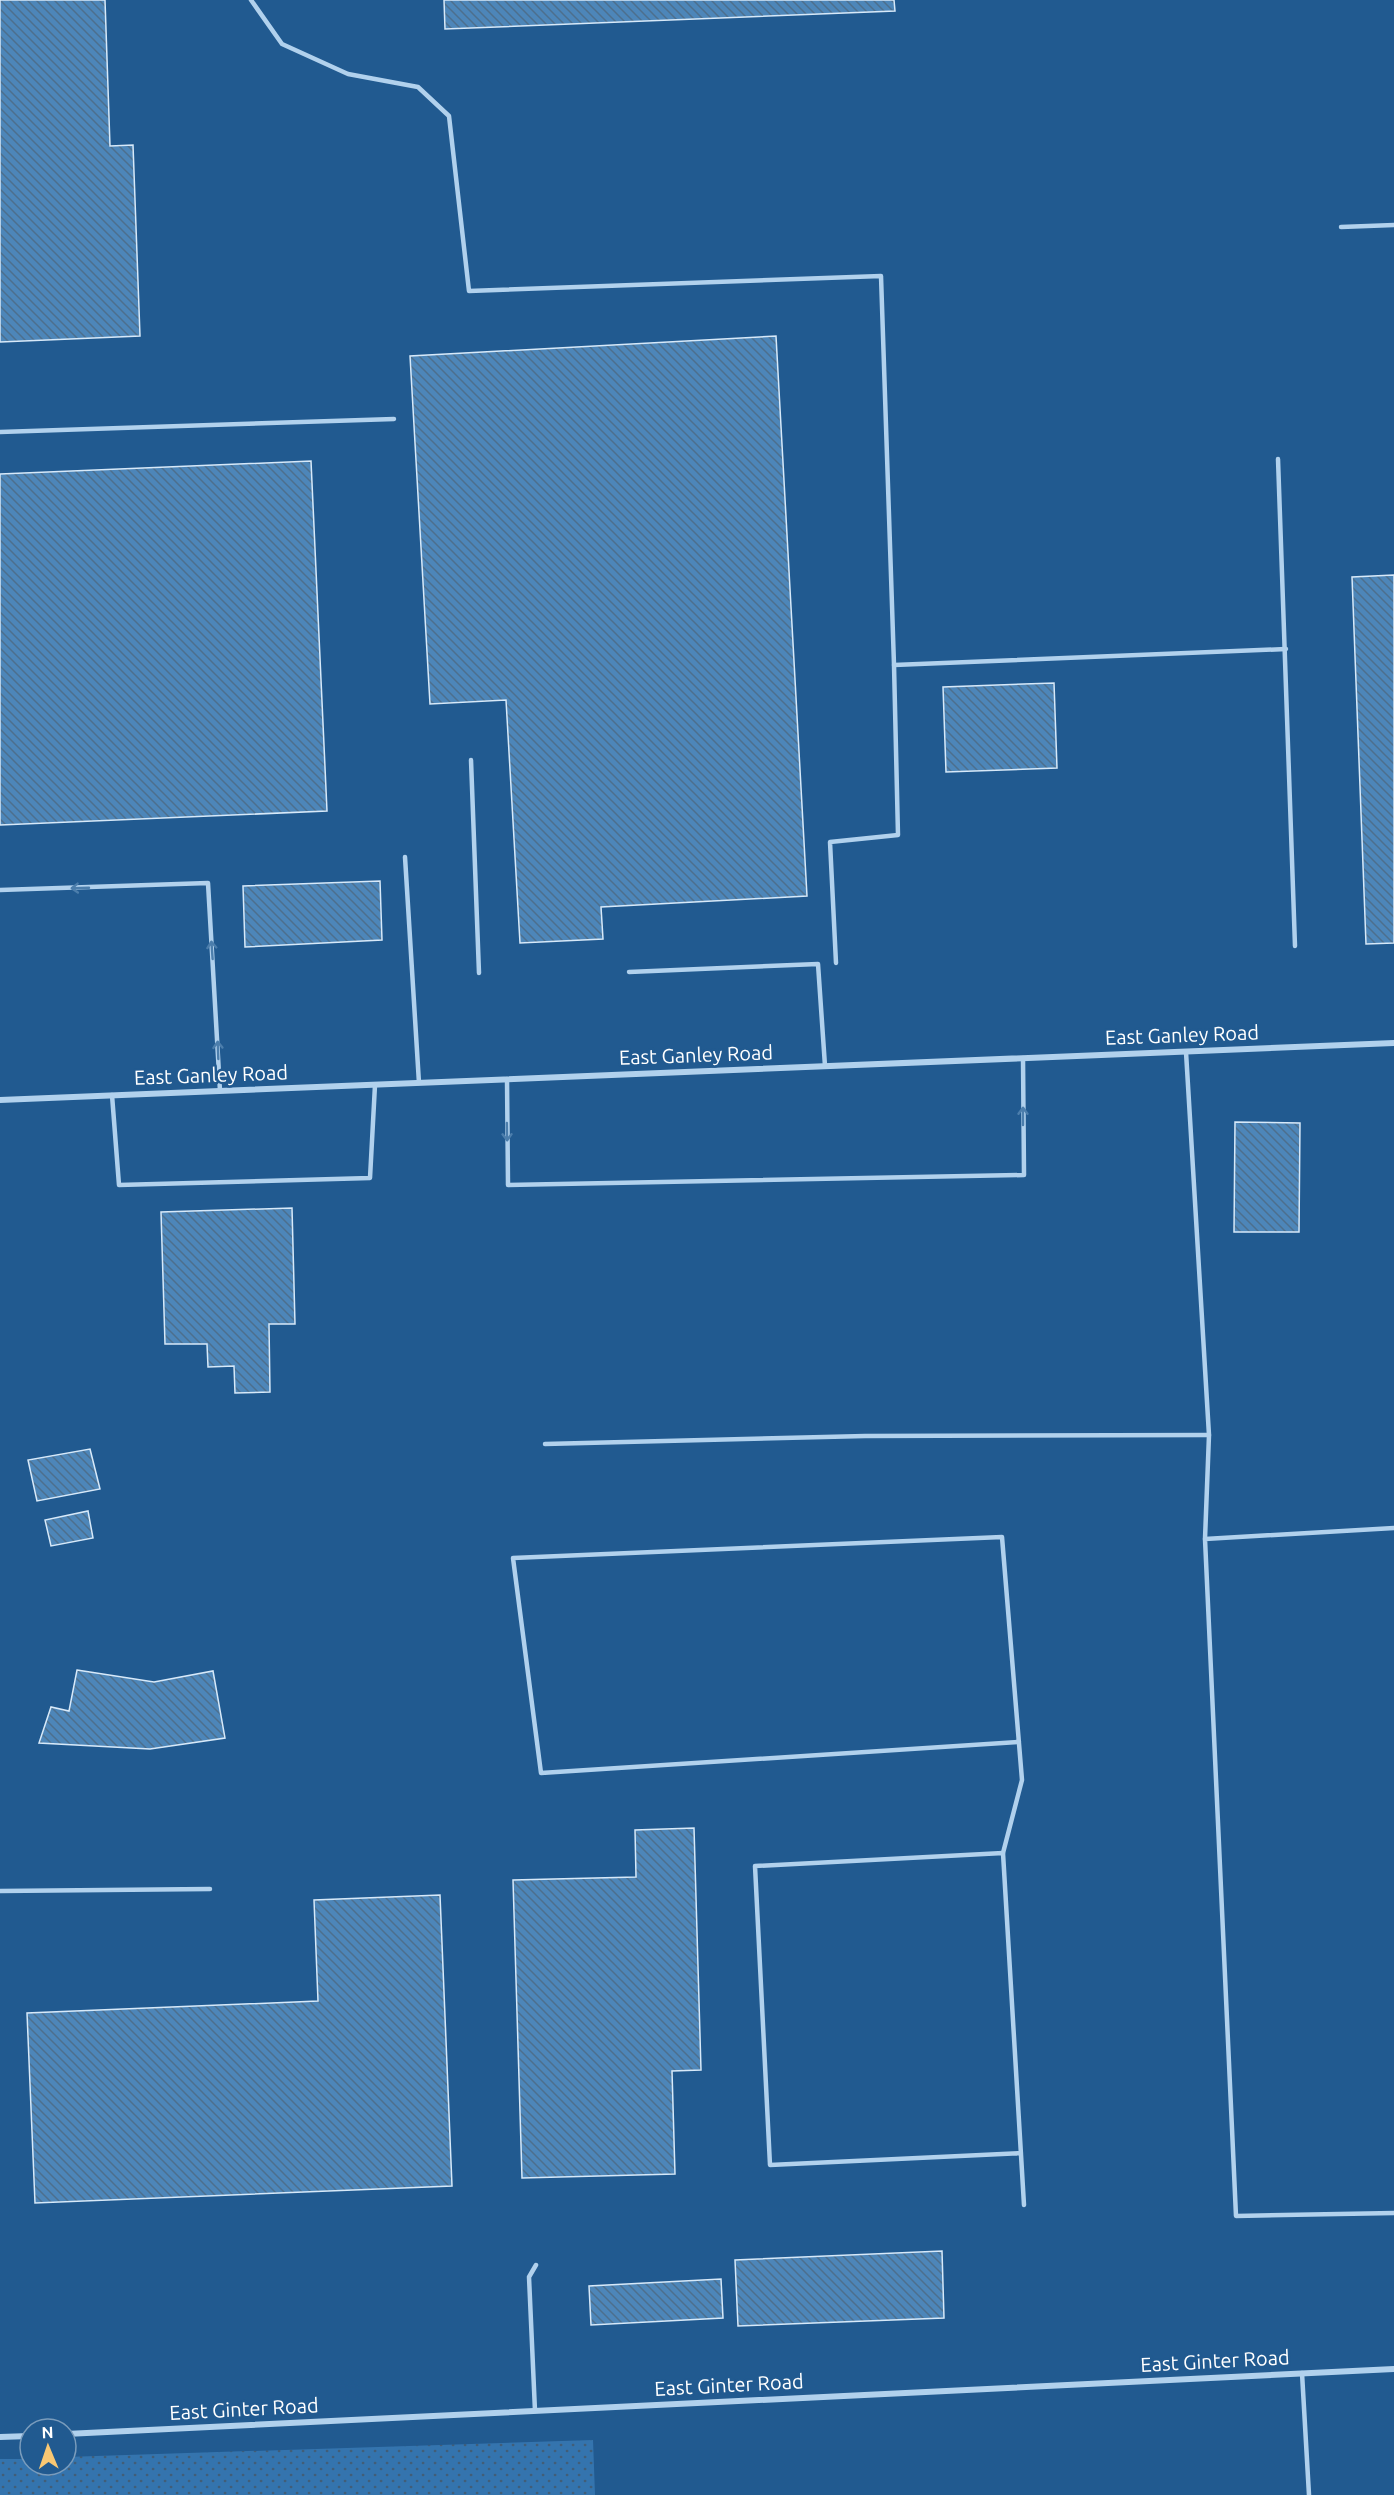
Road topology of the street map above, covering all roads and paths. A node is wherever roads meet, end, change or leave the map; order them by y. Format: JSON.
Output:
{"nodes":[{"id":1,"x":251,"y":0,"type":"edge"},
{"id":2,"x":1394,"y":225,"type":"edge"},
{"id":3,"x":1341,"y":227,"type":"dead end"},
{"id":4,"x":394,"y":419,"type":"dead end"},
{"id":5,"x":0,"y":432,"type":"edge"},
{"id":6,"x":1278,"y":459,"type":"dead end"},
{"id":7,"x":1286,"y":649,"type":"junction"},
{"id":8,"x":894,"y":665,"type":"junction"},
{"id":9,"x":471,"y":760,"type":"dead end"},
{"id":10,"x":405,"y":857,"type":"dead end"},
{"id":11,"x":0,"y":890,"type":"edge"},
{"id":12,"x":1295,"y":946,"type":"dead end"},
{"id":13,"x":836,"y":963,"type":"dead end"},
{"id":14,"x":628,"y":972,"type":"dead end"},
{"id":15,"x":479,"y":973,"type":"dead end"},
{"id":16,"x":1394,"y":1043,"type":"edge"},
{"id":17,"x":1186,"y":1052,"type":"junction"},
{"id":18,"x":1023,"y":1058,"type":"junction"},
{"id":19,"x":825,"y":1066,"type":"junction"},
{"id":20,"x":507,"y":1079,"type":"junction"},
{"id":21,"x":419,"y":1083,"type":"junction"},
{"id":22,"x":375,"y":1085,"type":"junction"},
{"id":23,"x":220,"y":1091,"type":"junction"},
{"id":24,"x":112,"y":1095,"type":"junction"},
{"id":25,"x":0,"y":1100,"type":"edge"},
{"id":26,"x":1209,"y":1435,"type":"junction"},
{"id":27,"x":545,"y":1444,"type":"dead end"},
{"id":28,"x":1394,"y":1528,"type":"edge"},
{"id":29,"x":1205,"y":1539,"type":"junction"},
{"id":30,"x":1019,"y":1742,"type":"junction"},
{"id":31,"x":1003,"y":1853,"type":"junction"},
{"id":32,"x":210,"y":1888,"type":"dead end"},
{"id":33,"x":0,"y":1891,"type":"edge"},
{"id":34,"x":1021,"y":2153,"type":"junction"},
{"id":35,"x":1024,"y":2205,"type":"dead end"},
{"id":36,"x":1394,"y":2213,"type":"edge"},
{"id":37,"x":536,"y":2265,"type":"dead end"},
{"id":38,"x":1394,"y":2369,"type":"edge"},
{"id":39,"x":1302,"y":2373,"type":"junction"},
{"id":40,"x":535,"y":2411,"type":"junction"},
{"id":41,"x":78,"y":2433,"type":"edge"},
{"id":42,"x":18,"y":2436,"type":"edge"},
{"id":43,"x":0,"y":2437,"type":"edge"},
{"id":44,"x":1309,"y":2495,"type":"edge"}],
"edges":[{"from":1,"to":8,"type":"lane"},
{"from":2,"to":3,"type":"lane"},
{"from":4,"to":5,"type":"lane"},
{"from":6,"to":7,"type":"lane"},
{"from":7,"to":8,"type":"lane"},
{"from":7,"to":12,"type":"lane"},
{"from":8,"to":13,"type":"lane"},
{"from":9,"to":15,"type":"lane"},
{"from":10,"to":21,"type":"lane"},
{"from":23,"to":11,"type":"lane","one_way":true},
{"from":14,"to":19,"type":"lane"},
{"from":16,"to":17,"type":"street","name":"East Ganley Road"},
{"from":17,"to":18,"type":"street","name":"East Ganley Road"},
{"from":17,"to":26,"type":"lane"},
{"from":18,"to":19,"type":"street","name":"East Ganley Road"},
{"from":20,"to":18,"type":"lane","one_way":true},
{"from":19,"to":20,"type":"street","name":"East Ganley Road"},
{"from":20,"to":21,"type":"street","name":"East Ganley Road"},
{"from":21,"to":22,"type":"street","name":"East Ganley Road"},
{"from":22,"to":23,"type":"street","name":"East Ganley Road"},
{"from":22,"to":24,"type":"lane"},
{"from":23,"to":24,"type":"street","name":"East Ganley Road"},
{"from":24,"to":25,"type":"street","name":"East Ganley Road"},
{"from":26,"to":27,"type":"lane"},
{"from":26,"to":29,"type":"lane"},
{"from":28,"to":29,"type":"lane"},
{"from":29,"to":36,"type":"lane"},
{"from":30,"to":30,"type":"lane"},
{"from":30,"to":31,"type":"lane"},
{"from":31,"to":34,"type":"lane"},
{"from":31,"to":34,"type":"lane"},
{"from":32,"to":33,"type":"lane"},
{"from":34,"to":35,"type":"lane"},
{"from":37,"to":40,"type":"lane"},
{"from":38,"to":39,"type":"street","name":"East Ginter Road"},
{"from":39,"to":40,"type":"street","name":"East Ginter Road"},
{"from":39,"to":44,"type":"lane"},
{"from":40,"to":41,"type":"street","name":"East Ginter Road"},
{"from":42,"to":43,"type":"street"}]}
